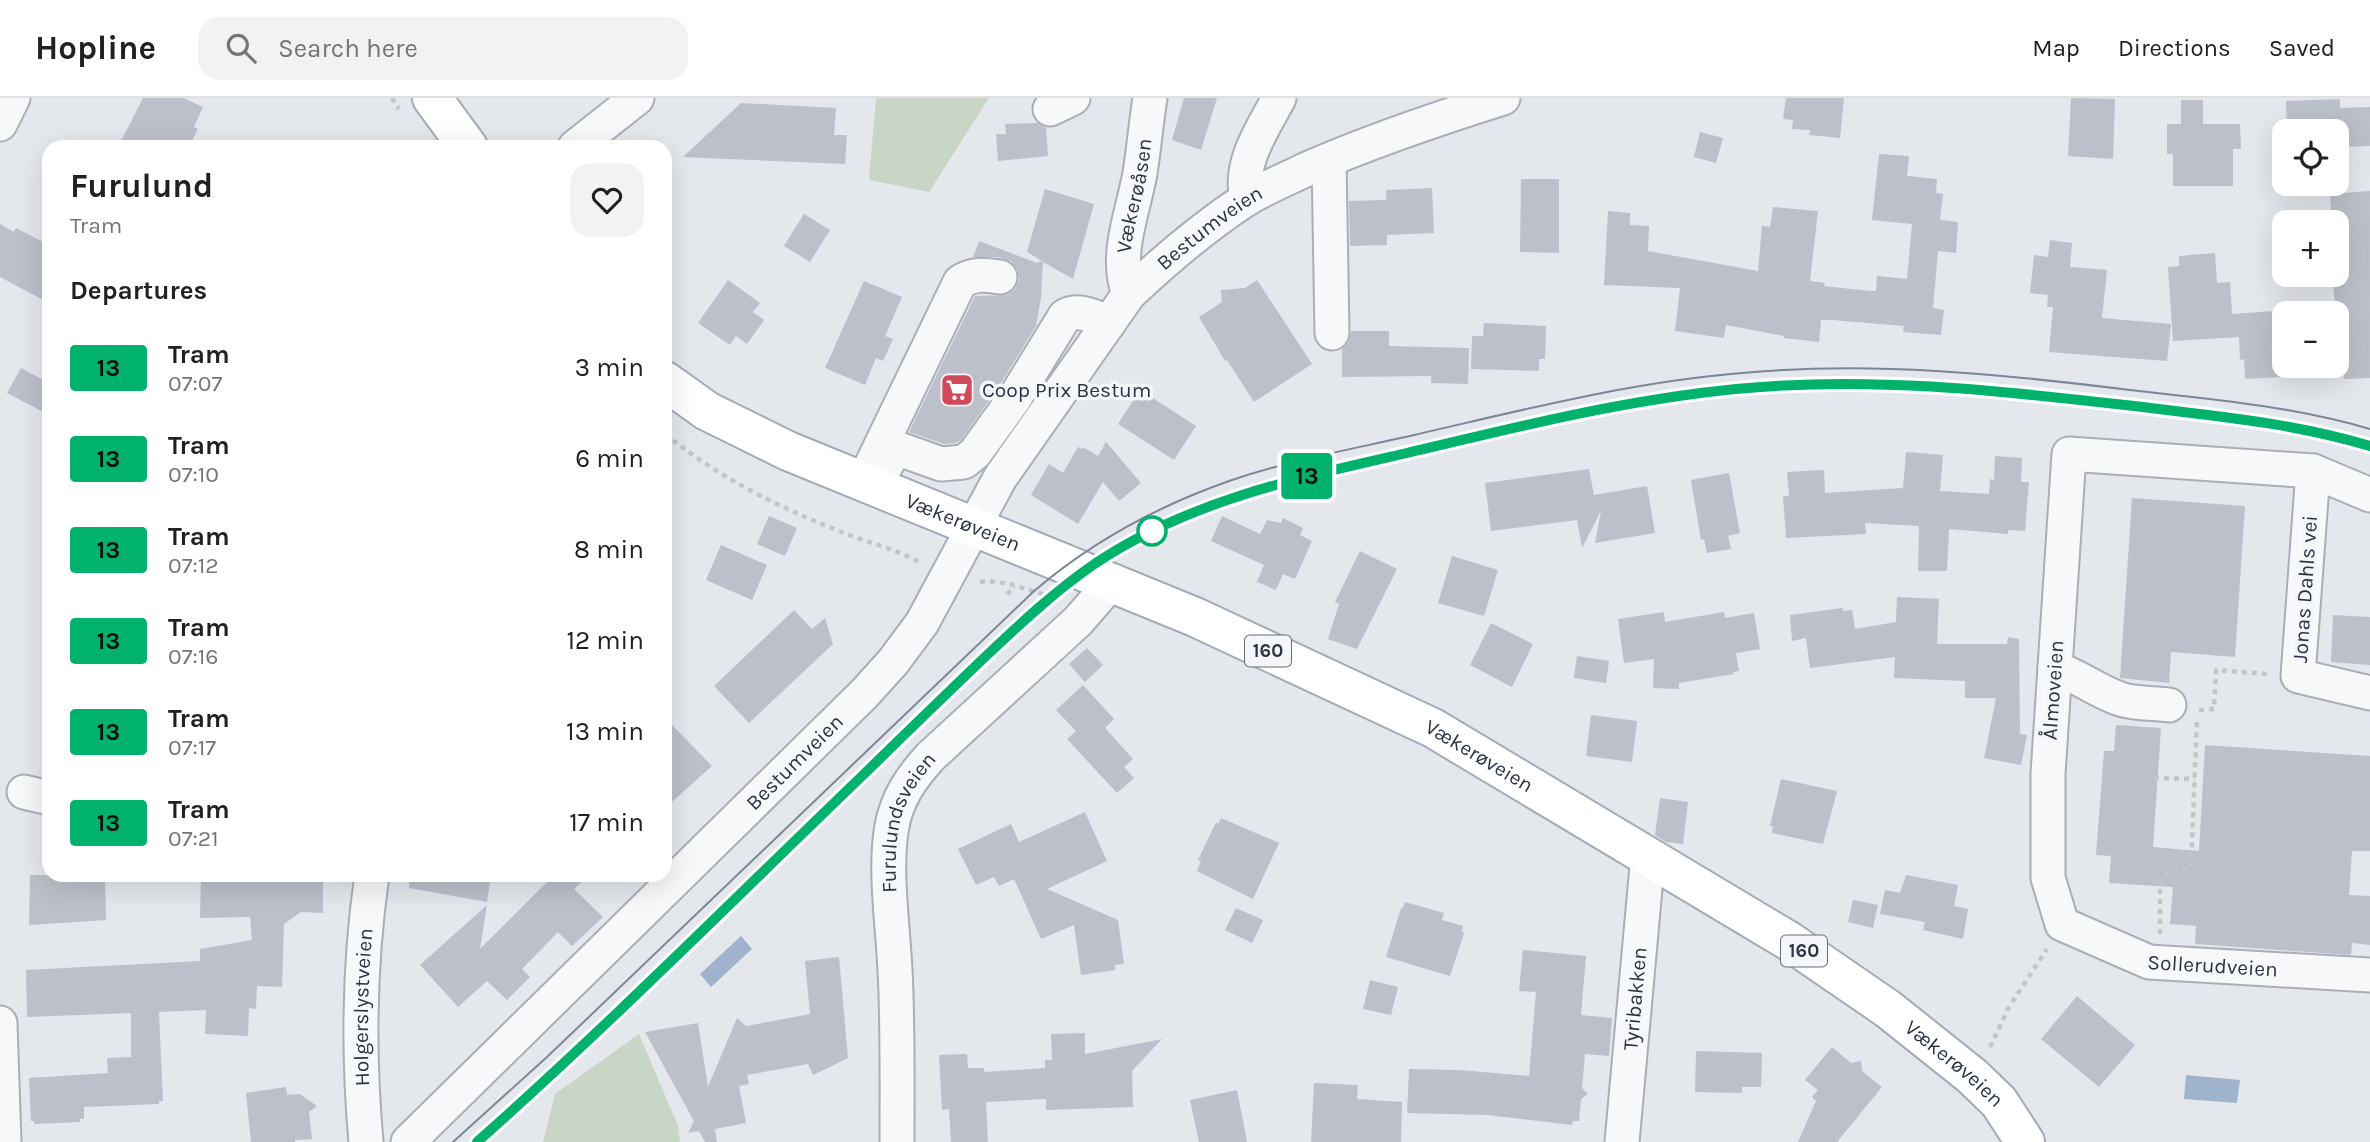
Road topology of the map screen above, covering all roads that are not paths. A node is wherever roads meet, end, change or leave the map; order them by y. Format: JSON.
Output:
{"nodes":[{"id":1,"x":13,"y":98,"type":"edge"},
{"id":2,"x":432,"y":98,"type":"edge"},
{"id":3,"x":637,"y":98,"type":"edge"},
{"id":4,"x":1150,"y":98,"type":"edge"},
{"id":5,"x":1279,"y":98,"type":"edge"},
{"id":6,"x":1503,"y":98,"type":"edge"},
{"id":7,"x":0,"y":124,"type":"edge"},
{"id":8,"x":463,"y":140,"type":"edge"},
{"id":9,"x":584,"y":140,"type":"edge"},
{"id":10,"x":1328,"y":160,"type":"junction"},
{"id":11,"x":1247,"y":199,"type":"junction"},
{"id":12,"x":1000,"y":277,"type":"dead end"},
{"id":13,"x":1129,"y":294,"type":"junction"},
{"id":14,"x":1109,"y":323,"type":"junction"},
{"id":15,"x":1332,"y":333,"type":"dead end"},
{"id":16,"x":672,"y":387,"type":"edge"},
{"id":17,"x":2313,"y":471,"type":"junction"},
{"id":18,"x":869,"y":485,"type":"junction"},
{"id":19,"x":2370,"y":495,"type":"edge"},
{"id":20,"x":973,"y":527,"type":"junction"},
{"id":21,"x":1100,"y":596,"type":"junction"},
{"id":22,"x":2055,"y":668,"type":"junction"},
{"id":23,"x":2370,"y":693,"type":"edge"},
{"id":24,"x":2183,"y":707,"type":"road end"},
{"id":25,"x":1648,"y":855,"type":"junction"},
{"id":26,"x":371,"y":882,"type":"edge"},
{"id":27,"x":2062,"y":924,"type":"joint"},
{"id":28,"x":2370,"y":975,"type":"edge"},
{"id":29,"x":0,"y":1023,"type":"edge"},
{"id":30,"x":4,"y":1142,"type":"edge"},
{"id":31,"x":366,"y":1142,"type":"edge"},
{"id":32,"x":408,"y":1142,"type":"edge"},
{"id":33,"x":897,"y":1142,"type":"edge"},
{"id":34,"x":1622,"y":1142,"type":"edge"},
{"id":35,"x":2025,"y":1142,"type":"edge"}],
"edges":[{"from":1,"to":7,"type":"street"},
{"from":2,"to":8,"type":"main road"},
{"from":3,"to":9,"type":"street"},
{"from":4,"to":13,"type":"street","name":"Vækerøåsen"},
{"from":5,"to":11,"type":"street"},
{"from":6,"to":10,"type":"street","name":"Bestumveien"},
{"from":10,"to":11,"type":"street","name":"Bestumveien"},
{"from":10,"to":15,"type":"street"},
{"from":11,"to":13,"type":"street","name":"Bestumveien"},
{"from":12,"to":18,"type":"street"},
{"from":13,"to":14,"type":"street","name":"Bestumveien"},
{"from":14,"to":18,"type":"street"},
{"from":14,"to":20,"type":"street","name":"Bestumveien"},
{"from":16,"to":18,"type":"main road","name":"Vækerøveien","number":"160"},
{"from":17,"to":19,"type":"street"},
{"from":17,"to":22,"type":"street","name":"Ålmoveien"},
{"from":17,"to":23,"type":"street","name":"Jonas Dahls vei"},
{"from":18,"to":20,"type":"main road","name":"Vækerøveien","number":"160"},
{"from":20,"to":21,"type":"main road","name":"Vækerøveien","number":"160"},
{"from":20,"to":32,"type":"street","name":"Bestumveien"},
{"from":21,"to":25,"type":"main road","name":"Vækerøveien","number":"160"},
{"from":21,"to":33,"type":"street","name":"Furulundsveien"},
{"from":22,"to":24,"type":"street"},
{"from":22,"to":27,"type":"street","name":"Ålmoveien"},
{"from":25,"to":34,"type":"street","name":"Tyribakken"},
{"from":25,"to":35,"type":"main road","name":"Vækerøveien","number":"160"},
{"from":26,"to":31,"type":"street","name":"Holgerslystveien"},
{"from":27,"to":28,"type":"street","name":"Sollerudveien"},
{"from":29,"to":30,"type":"street"}]}
